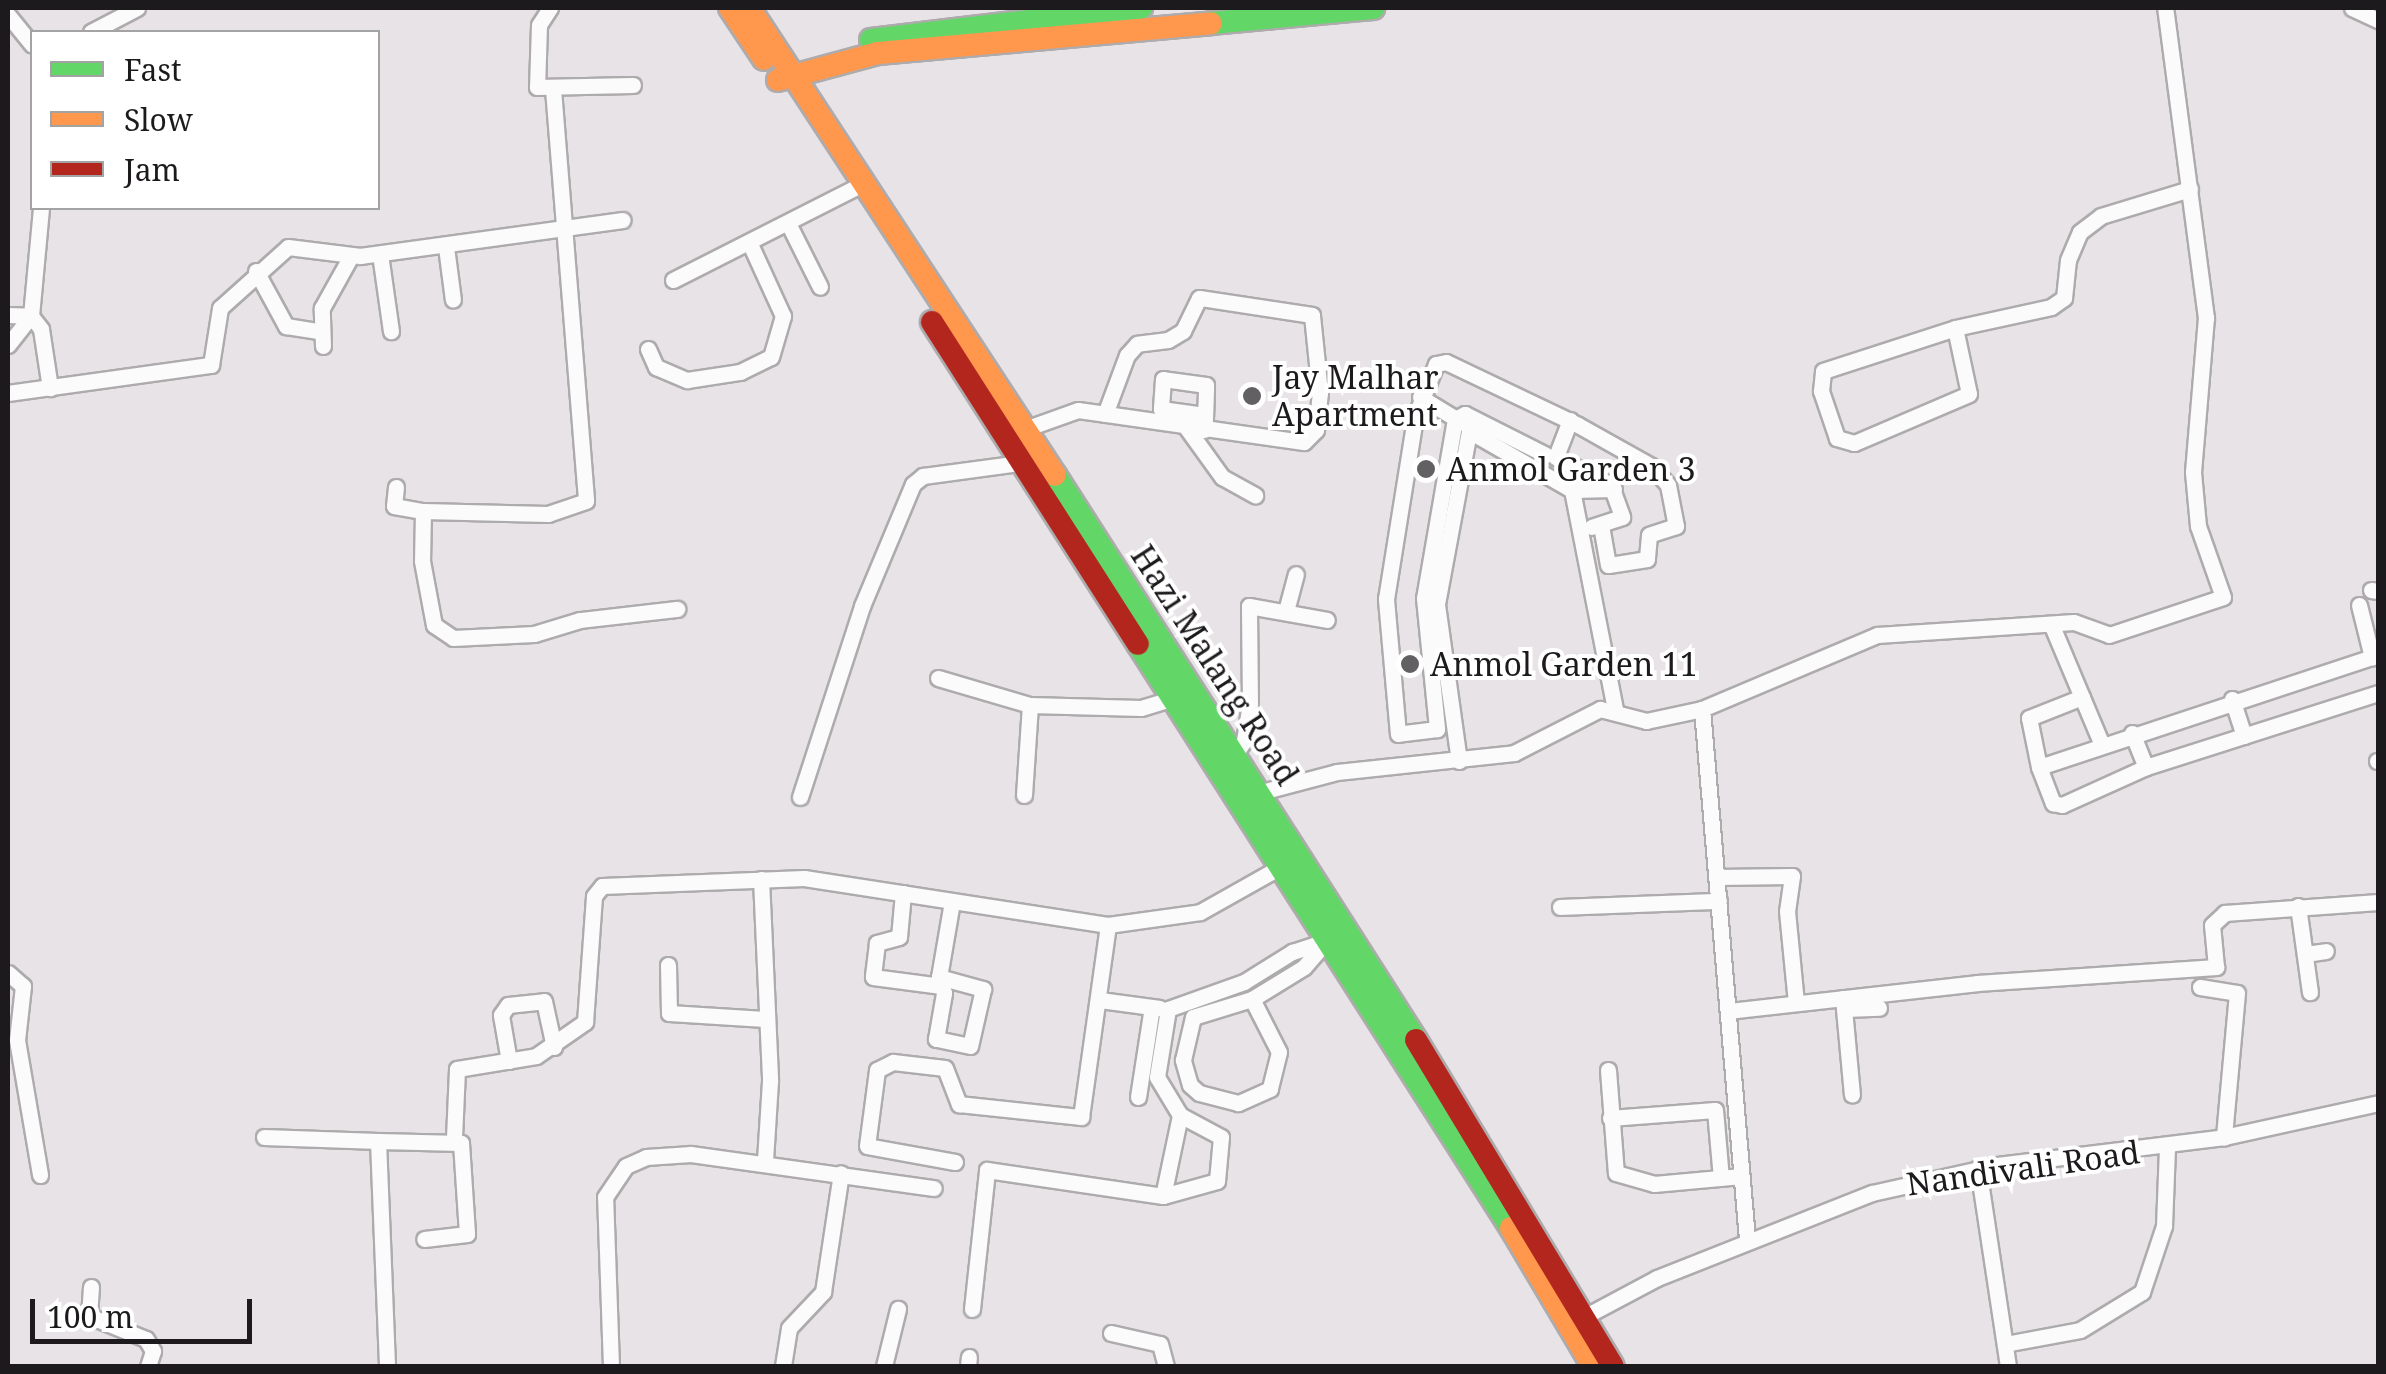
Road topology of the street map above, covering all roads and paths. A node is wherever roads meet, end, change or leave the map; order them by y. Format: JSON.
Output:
{"nodes":[{"id":1,"x":136,"y":8,"type":"edge"},
{"id":2,"x":550,"y":8,"type":"edge"},
{"id":3,"x":730,"y":8,"type":"edge"},
{"id":4,"x":749,"y":8,"type":"edge"},
{"id":5,"x":1142,"y":8,"type":"edge"},
{"id":6,"x":1362,"y":8,"type":"edge"},
{"id":7,"x":2165,"y":8,"type":"edge"},
{"id":8,"x":2352,"y":8,"type":"edge"},
{"id":9,"x":1011,"y":14,"type":"edge"},
{"id":10,"x":8,"y":15,"type":"edge"},
{"id":11,"x":2378,"y":20,"type":"edge"},
{"id":12,"x":95,"y":30,"type":"edge"},
{"id":13,"x":30,"y":43,"type":"edge"},
{"id":14,"x":781,"y":71,"type":"junction"},
{"id":15,"x":633,"y":85,"type":"dead end"},
{"id":16,"x":553,"y":90,"type":"junction"},
{"id":17,"x":854,"y":188,"type":"junction"},
{"id":18,"x":2190,"y":189,"type":"junction"},
{"id":19,"x":40,"y":210,"type":"edge"},
{"id":20,"x":623,"y":220,"type":"dead end"},
{"id":21,"x":789,"y":225,"type":"junction"},
{"id":22,"x":561,"y":226,"type":"junction"},
{"id":23,"x":750,"y":244,"type":"junction"},
{"id":24,"x":446,"y":247,"type":"junction"},
{"id":25,"x":380,"y":254,"type":"junction"},
{"id":26,"x":351,"y":256,"type":"junction"},
{"id":27,"x":256,"y":272,"type":"junction"},
{"id":28,"x":673,"y":280,"type":"dead end"},
{"id":29,"x":820,"y":287,"type":"dead end"},
{"id":30,"x":453,"y":300,"type":"dead end"},
{"id":31,"x":8,"y":315,"type":"edge"},
{"id":32,"x":32,"y":316,"type":"junction"},
{"id":33,"x":1955,"y":328,"type":"junction"},
{"id":34,"x":391,"y":331,"type":"dead end"},
{"id":35,"x":8,"y":345,"type":"edge"},
{"id":36,"x":648,"y":349,"type":"dead end"},
{"id":37,"x":50,"y":388,"type":"junction"},
{"id":38,"x":8,"y":393,"type":"edge"},
{"id":39,"x":1420,"y":397,"type":"junction"},
{"id":40,"x":1105,"y":414,"type":"junction"},
{"id":41,"x":1457,"y":416,"type":"junction"},
{"id":42,"x":1570,"y":420,"type":"junction"},
{"id":43,"x":1186,"y":427,"type":"junction"},
{"id":44,"x":1022,"y":430,"type":"junction"},
{"id":45,"x":1468,"y":435,"type":"junction"},
{"id":46,"x":1523,"y":451,"type":"junction"},
{"id":47,"x":1546,"y":454,"type":"dead end"},
{"id":48,"x":1030,"y":458,"type":"junction"},
{"id":49,"x":396,"y":487,"type":"dead end"},
{"id":50,"x":1614,"y":489,"type":"junction"},
{"id":51,"x":1572,"y":490,"type":"junction"},
{"id":52,"x":1255,"y":496,"type":"dead end"},
{"id":53,"x":423,"y":511,"type":"junction"},
{"id":54,"x":1601,"y":526,"type":"junction"},
{"id":55,"x":1580,"y":528,"type":"junction"},
{"id":56,"x":1296,"y":574,"type":"dead end"},
{"id":57,"x":2359,"y":605,"type":"dead end"},
{"id":58,"x":677,"y":609,"type":"dead end"},
{"id":59,"x":1286,"y":611,"type":"junction"},
{"id":60,"x":1327,"y":620,"type":"dead end"},
{"id":61,"x":2052,"y":626,"type":"junction"},
{"id":62,"x":2375,"y":656,"type":"edge"},
{"id":63,"x":938,"y":678,"type":"dead end"},
{"id":64,"x":2378,"y":692,"type":"edge"},
{"id":65,"x":1441,"y":695,"type":"junction"},
{"id":66,"x":1174,"y":698,"type":"junction"},
{"id":67,"x":2082,"y":698,"type":"junction"},
{"id":68,"x":2232,"y":699,"type":"junction"},
{"id":69,"x":1030,"y":706,"type":"junction"},
{"id":70,"x":1702,"y":709,"type":"junction"},
{"id":71,"x":1615,"y":710,"type":"junction"},
{"id":72,"x":2132,"y":733,"type":"junction"},
{"id":73,"x":2244,"y":736,"type":"junction"},
{"id":74,"x":2102,"y":745,"type":"junction"},
{"id":75,"x":1234,"y":754,"type":"junction"},
{"id":76,"x":1459,"y":761,"type":"junction"},
{"id":77,"x":2039,"y":767,"type":"junction"},
{"id":78,"x":2146,"y":767,"type":"junction"},
{"id":79,"x":1024,"y":796,"type":"dead end"},
{"id":80,"x":1248,"y":796,"type":"junction"},
{"id":81,"x":800,"y":797,"type":"dead end"},
{"id":82,"x":1289,"y":862,"type":"junction"},
{"id":83,"x":1716,"y":877,"type":"junction"},
{"id":84,"x":760,"y":879,"type":"junction"},
{"id":85,"x":902,"y":893,"type":"junction"},
{"id":86,"x":1718,"y":901,"type":"junction"},
{"id":87,"x":952,"y":902,"type":"junction"},
{"id":88,"x":2378,"y":902,"type":"edge"},
{"id":89,"x":2298,"y":906,"type":"junction"},
{"id":90,"x":1560,"y":907,"type":"dead end"},
{"id":91,"x":1108,"y":925,"type":"junction"},
{"id":92,"x":1337,"y":941,"type":"junction"},
{"id":93,"x":2326,"y":951,"type":"dead end"},
{"id":94,"x":2305,"y":954,"type":"junction"},
{"id":95,"x":668,"y":965,"type":"dead end"},
{"id":96,"x":8,"y":973,"type":"edge"},
{"id":97,"x":1297,"y":980,"type":"dead end"},
{"id":98,"x":940,"y":982,"type":"junction"},
{"id":99,"x":2200,"y":987,"type":"dead end"},
{"id":100,"x":2310,"y":992,"type":"dead end"},
{"id":101,"x":1252,"y":998,"type":"junction"},
{"id":102,"x":1100,"y":1000,"type":"junction"},
{"id":103,"x":1796,"y":1003,"type":"junction"},
{"id":104,"x":1843,"y":1004,"type":"junction"},
{"id":105,"x":1160,"y":1008,"type":"junction"},
{"id":106,"x":1879,"y":1008,"type":"dead end"},
{"id":107,"x":1728,"y":1011,"type":"junction"},
{"id":108,"x":765,"y":1019,"type":"junction"},
{"id":109,"x":554,"y":1047,"type":"junction"},
{"id":110,"x":508,"y":1061,"type":"junction"},
{"id":111,"x":1608,"y":1070,"type":"dead end"},
{"id":112,"x":1852,"y":1095,"type":"dead end"},
{"id":113,"x":1138,"y":1097,"type":"dead end"},
{"id":114,"x":2378,"y":1103,"type":"edge"},
{"id":115,"x":1180,"y":1115,"type":"junction"},
{"id":116,"x":1610,"y":1118,"type":"junction"},
{"id":117,"x":264,"y":1136,"type":"dead end"},
{"id":118,"x":2224,"y":1137,"type":"junction"},
{"id":119,"x":454,"y":1138,"type":"junction"},
{"id":120,"x":378,"y":1141,"type":"junction"},
{"id":121,"x":2167,"y":1147,"type":"junction"},
{"id":122,"x":765,"y":1161,"type":"junction"},
{"id":123,"x":955,"y":1162,"type":"dead end"},
{"id":124,"x":1978,"y":1168,"type":"junction"},
{"id":125,"x":841,"y":1174,"type":"junction"},
{"id":126,"x":40,"y":1176,"type":"dead end"},
{"id":127,"x":1742,"y":1176,"type":"junction"},
{"id":128,"x":1722,"y":1178,"type":"junction"},
{"id":129,"x":934,"y":1188,"type":"dead end"},
{"id":130,"x":1163,"y":1196,"type":"junction"},
{"id":131,"x":424,"y":1240,"type":"dead end"},
{"id":132,"x":1747,"y":1240,"type":"junction"},
{"id":133,"x":92,"y":1286,"type":"dead end"},
{"id":134,"x":898,"y":1309,"type":"dead end"},
{"id":135,"x":972,"y":1309,"type":"dead end"},
{"id":136,"x":1579,"y":1320,"type":"junction"},
{"id":137,"x":1110,"y":1333,"type":"dead end"},
{"id":138,"x":2005,"y":1344,"type":"junction"},
{"id":139,"x":148,"y":1366,"type":"edge"},
{"id":140,"x":387,"y":1366,"type":"edge"},
{"id":141,"x":611,"y":1366,"type":"edge"},
{"id":142,"x":783,"y":1366,"type":"edge"},
{"id":143,"x":884,"y":1366,"type":"edge"},
{"id":144,"x":1166,"y":1366,"type":"edge"},
{"id":145,"x":1592,"y":1366,"type":"edge"},
{"id":146,"x":1613,"y":1366,"type":"edge"},
{"id":147,"x":2008,"y":1366,"type":"edge"}],
"edges":[{"from":1,"to":12,"type":"street"},
{"from":2,"to":16,"type":"street"},
{"from":3,"to":14,"type":"main road","name":"Hazi Malang Road"},
{"from":4,"to":14,"type":"main road","name":"Hazi Malang Road"},
{"from":5,"to":9,"type":"main road"},
{"from":6,"to":14,"type":"main road"},
{"from":7,"to":18,"type":"street"},
{"from":8,"to":11,"type":"street"},
{"from":9,"to":14,"type":"main road"},
{"from":10,"to":13,"type":"street"},
{"from":14,"to":17,"type":"main road","name":"Hazi Malang Road"},
{"from":15,"to":16,"type":"street"},
{"from":16,"to":22,"type":"street"},
{"from":17,"to":21,"type":"street"},
{"from":17,"to":44,"type":"main road","name":"Hazi Malang Road"},
{"from":17,"to":48,"type":"main road","name":"Hazi Malang Road"},
{"from":18,"to":33,"type":"street"},
{"from":18,"to":61,"type":"street"},
{"from":19,"to":32,"type":"street"},
{"from":20,"to":22,"type":"street"},
{"from":21,"to":23,"type":"street"},
{"from":21,"to":29,"type":"street"},
{"from":22,"to":24,"type":"street"},
{"from":22,"to":53,"type":"street"},
{"from":23,"to":28,"type":"street"},
{"from":23,"to":36,"type":"street"},
{"from":24,"to":25,"type":"street"},
{"from":24,"to":30,"type":"street"},
{"from":25,"to":26,"type":"street"},
{"from":25,"to":34,"type":"street"},
{"from":26,"to":27,"type":"street"},
{"from":26,"to":27,"type":"street"},
{"from":27,"to":37,"type":"street"},
{"from":31,"to":32,"type":"street"},
{"from":32,"to":35,"type":"street"},
{"from":32,"to":37,"type":"street"},
{"from":33,"to":33,"type":"street"},
{"from":37,"to":38,"type":"street"},
{"from":39,"to":41,"type":"street"},
{"from":39,"to":42,"type":"street"},
{"from":39,"to":65,"type":"street"},
{"from":40,"to":43,"type":"street"},
{"from":40,"to":43,"type":"street"},
{"from":40,"to":44,"type":"street"},
{"from":41,"to":45,"type":"street"},
{"from":41,"to":45,"type":"street"},
{"from":42,"to":50,"type":"street"},
{"from":42,"to":54,"type":"street"},
{"from":43,"to":52,"type":"street"},
{"from":44,"to":48,"type":"main road","name":"Hazi Malang Road"},
{"from":45,"to":46,"type":"street"},
{"from":45,"to":65,"type":"street"},
{"from":46,"to":47,"type":"street"},
{"from":46,"to":51,"type":"street"},
{"from":48,"to":66,"type":"main road","name":"Hazi Malang Road"},
{"from":48,"to":75,"type":"main road","name":"Hazi Malang Road"},
{"from":48,"to":81,"type":"street"},
{"from":49,"to":53,"type":"street"},
{"from":50,"to":51,"type":"street"},
{"from":50,"to":54,"type":"street"},
{"from":51,"to":55,"type":"street"},
{"from":53,"to":58,"type":"street"},
{"from":54,"to":55,"type":"street"},
{"from":55,"to":71,"type":"street"},
{"from":56,"to":59,"type":"street"},
{"from":57,"to":62,"type":"street"},
{"from":59,"to":60,"type":"street"},
{"from":59,"to":75,"type":"street"},
{"from":61,"to":67,"type":"street"},
{"from":61,"to":70,"type":"street"},
{"from":62,"to":68,"type":"street"},
{"from":63,"to":69,"type":"street"},
{"from":64,"to":73,"type":"street"},
{"from":65,"to":76,"type":"street"},
{"from":66,"to":69,"type":"street"},
{"from":66,"to":80,"type":"main road","name":"Hazi Malang Road"},
{"from":67,"to":74,"type":"street"},
{"from":67,"to":77,"type":"street"},
{"from":68,"to":72,"type":"street"},
{"from":68,"to":73,"type":"street"},
{"from":69,"to":79,"type":"street"},
{"from":70,"to":71,"type":"street"},
{"from":70,"to":83,"type":"street"},
{"from":71,"to":76,"type":"street"},
{"from":72,"to":74,"type":"street"},
{"from":72,"to":78,"type":"street"},
{"from":73,"to":78,"type":"street"},
{"from":74,"to":77,"type":"street"},
{"from":75,"to":80,"type":"main road","name":"Hazi Malang Road"},
{"from":76,"to":80,"type":"street"},
{"from":77,"to":78,"type":"street"},
{"from":80,"to":82,"type":"main road","name":"Hazi Malang Road"},
{"from":82,"to":91,"type":"street"},
{"from":82,"to":92,"type":"main road","name":"Hazi Malang Road"},
{"from":83,"to":86,"type":"street"},
{"from":83,"to":103,"type":"street"},
{"from":84,"to":85,"type":"street"},
{"from":84,"to":108,"type":"street"},
{"from":84,"to":109,"type":"street"},
{"from":85,"to":87,"type":"street"},
{"from":85,"to":98,"type":"street"},
{"from":86,"to":90,"type":"street"},
{"from":86,"to":107,"type":"street"},
{"from":87,"to":91,"type":"street"},
{"from":87,"to":98,"type":"street"},
{"from":88,"to":89,"type":"street"},
{"from":89,"to":94,"type":"street"},
{"from":89,"to":104,"type":"street"},
{"from":91,"to":102,"type":"street"},
{"from":92,"to":97,"type":"street"},
{"from":92,"to":101,"type":"street"},
{"from":92,"to":105,"type":"street"},
{"from":92,"to":136,"type":"main road","name":"Hazi Malang Road"},
{"from":93,"to":94,"type":"street"},
{"from":94,"to":100,"type":"street"},
{"from":95,"to":108,"type":"street"},
{"from":96,"to":126,"type":"street"},
{"from":98,"to":98,"type":"street"},
{"from":99,"to":118,"type":"street"},
{"from":101,"to":101,"type":"street"},
{"from":102,"to":105,"type":"street"},
{"from":102,"to":123,"type":"street"},
{"from":103,"to":104,"type":"street"},
{"from":103,"to":107,"type":"street"},
{"from":104,"to":106,"type":"street"},
{"from":104,"to":112,"type":"street"},
{"from":105,"to":113,"type":"street"},
{"from":105,"to":115,"type":"street"},
{"from":107,"to":127,"type":"street"},
{"from":108,"to":122,"type":"street"},
{"from":109,"to":110,"type":"street"},
{"from":109,"to":110,"type":"street"},
{"from":110,"to":119,"type":"street"},
{"from":111,"to":116,"type":"street"},
{"from":114,"to":118,"type":"street","name":"Nandivali Road"},
{"from":115,"to":130,"type":"street"},
{"from":115,"to":130,"type":"street"},
{"from":116,"to":128,"type":"street"},
{"from":116,"to":128,"type":"street"},
{"from":117,"to":120,"type":"street"},
{"from":118,"to":121,"type":"street","name":"Nandivali Road"},
{"from":119,"to":120,"type":"street"},
{"from":119,"to":131,"type":"street"},
{"from":120,"to":140,"type":"street"},
{"from":121,"to":124,"type":"street","name":"Nandivali Road"},
{"from":121,"to":138,"type":"street"},
{"from":122,"to":125,"type":"street"},
{"from":122,"to":141,"type":"street"},
{"from":124,"to":132,"type":"street","name":"Nandivali Road"},
{"from":124,"to":138,"type":"street"},
{"from":125,"to":129,"type":"street"},
{"from":125,"to":142,"type":"street"},
{"from":127,"to":128,"type":"street"},
{"from":127,"to":132,"type":"street"},
{"from":130,"to":135,"type":"street"},
{"from":132,"to":136,"type":"street","name":"Nandivali Road"},
{"from":133,"to":139,"type":"street"},
{"from":134,"to":143,"type":"street"},
{"from":136,"to":145,"type":"main road","name":"Hazi Malang Road"},
{"from":136,"to":146,"type":"main road","name":"Hazi Malang Road"},
{"from":137,"to":144,"type":"street"},
{"from":138,"to":147,"type":"street"}]}
